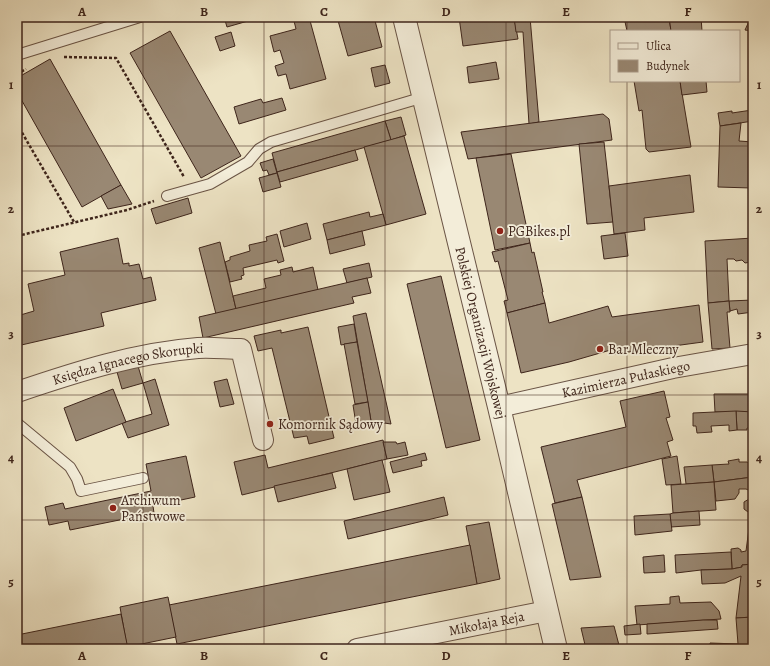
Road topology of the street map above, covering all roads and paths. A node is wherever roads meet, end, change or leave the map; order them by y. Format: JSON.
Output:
{"nodes":[{"id":1,"x":140,"y":17,"type":"edge"},
{"id":2,"x":404,"y":17,"type":"edge"},
{"id":3,"x":17,"y":55,"type":"edge"},
{"id":4,"x":62,"y":57,"type":"dead end"},
{"id":5,"x":29,"y":67,"type":"dead end"},
{"id":6,"x":17,"y":74,"type":"edge"},
{"id":7,"x":424,"y":97,"type":"junction"},
{"id":8,"x":17,"y":124,"type":"edge"},
{"id":9,"x":191,"y":190,"type":"junction"},
{"id":10,"x":167,"y":196,"type":"joint"},
{"id":11,"x":74,"y":222,"type":"junction"},
{"id":12,"x":17,"y":236,"type":"edge"},
{"id":13,"x":753,"y":354,"type":"edge"},
{"id":14,"x":17,"y":392,"type":"edge"},
{"id":15,"x":499,"y":407,"type":"junction"},
{"id":16,"x":17,"y":423,"type":"edge"},
{"id":17,"x":263,"y":440,"type":"dead end"},
{"id":18,"x":143,"y":478,"type":"dead end"},
{"id":19,"x":547,"y":611,"type":"junction"},
{"id":20,"x":421,"y":642,"type":"edge"},
{"id":21,"x":356,"y":649,"type":"edge"},
{"id":22,"x":556,"y":649,"type":"edge"}],
"edges":[{"from":1,"to":3,"type":"lane"},
{"from":2,"to":7,"type":"street","name":"Polskiej Organizacji Wojskowej"},
{"from":4,"to":9,"type":"path"},
{"from":5,"to":6,"type":"path"},
{"from":7,"to":9,"type":"lane"},
{"from":7,"to":15,"type":"street","name":"Polskiej Organizacji Wojskowej"},
{"from":8,"to":11,"type":"path"},
{"from":9,"to":10,"type":"lane"},
{"from":10,"to":11,"type":"path"},
{"from":11,"to":12,"type":"path"},
{"from":13,"to":15,"type":"street","name":"Kazimierza Pułaskiego"},
{"from":14,"to":17,"type":"street","name":"Księdza Ignacego Skorupki"},
{"from":15,"to":19,"type":"street","name":"Polskiej Organizacji Wojskowej"},
{"from":16,"to":18,"type":"lane"},
{"from":19,"to":20,"type":"street","name":"Mikołaja Reja"},
{"from":19,"to":22,"type":"street","name":"Polskiej Organizacji Wojskowej"},
{"from":20,"to":21,"type":"street","name":"Mikołaja Reja"}]}
